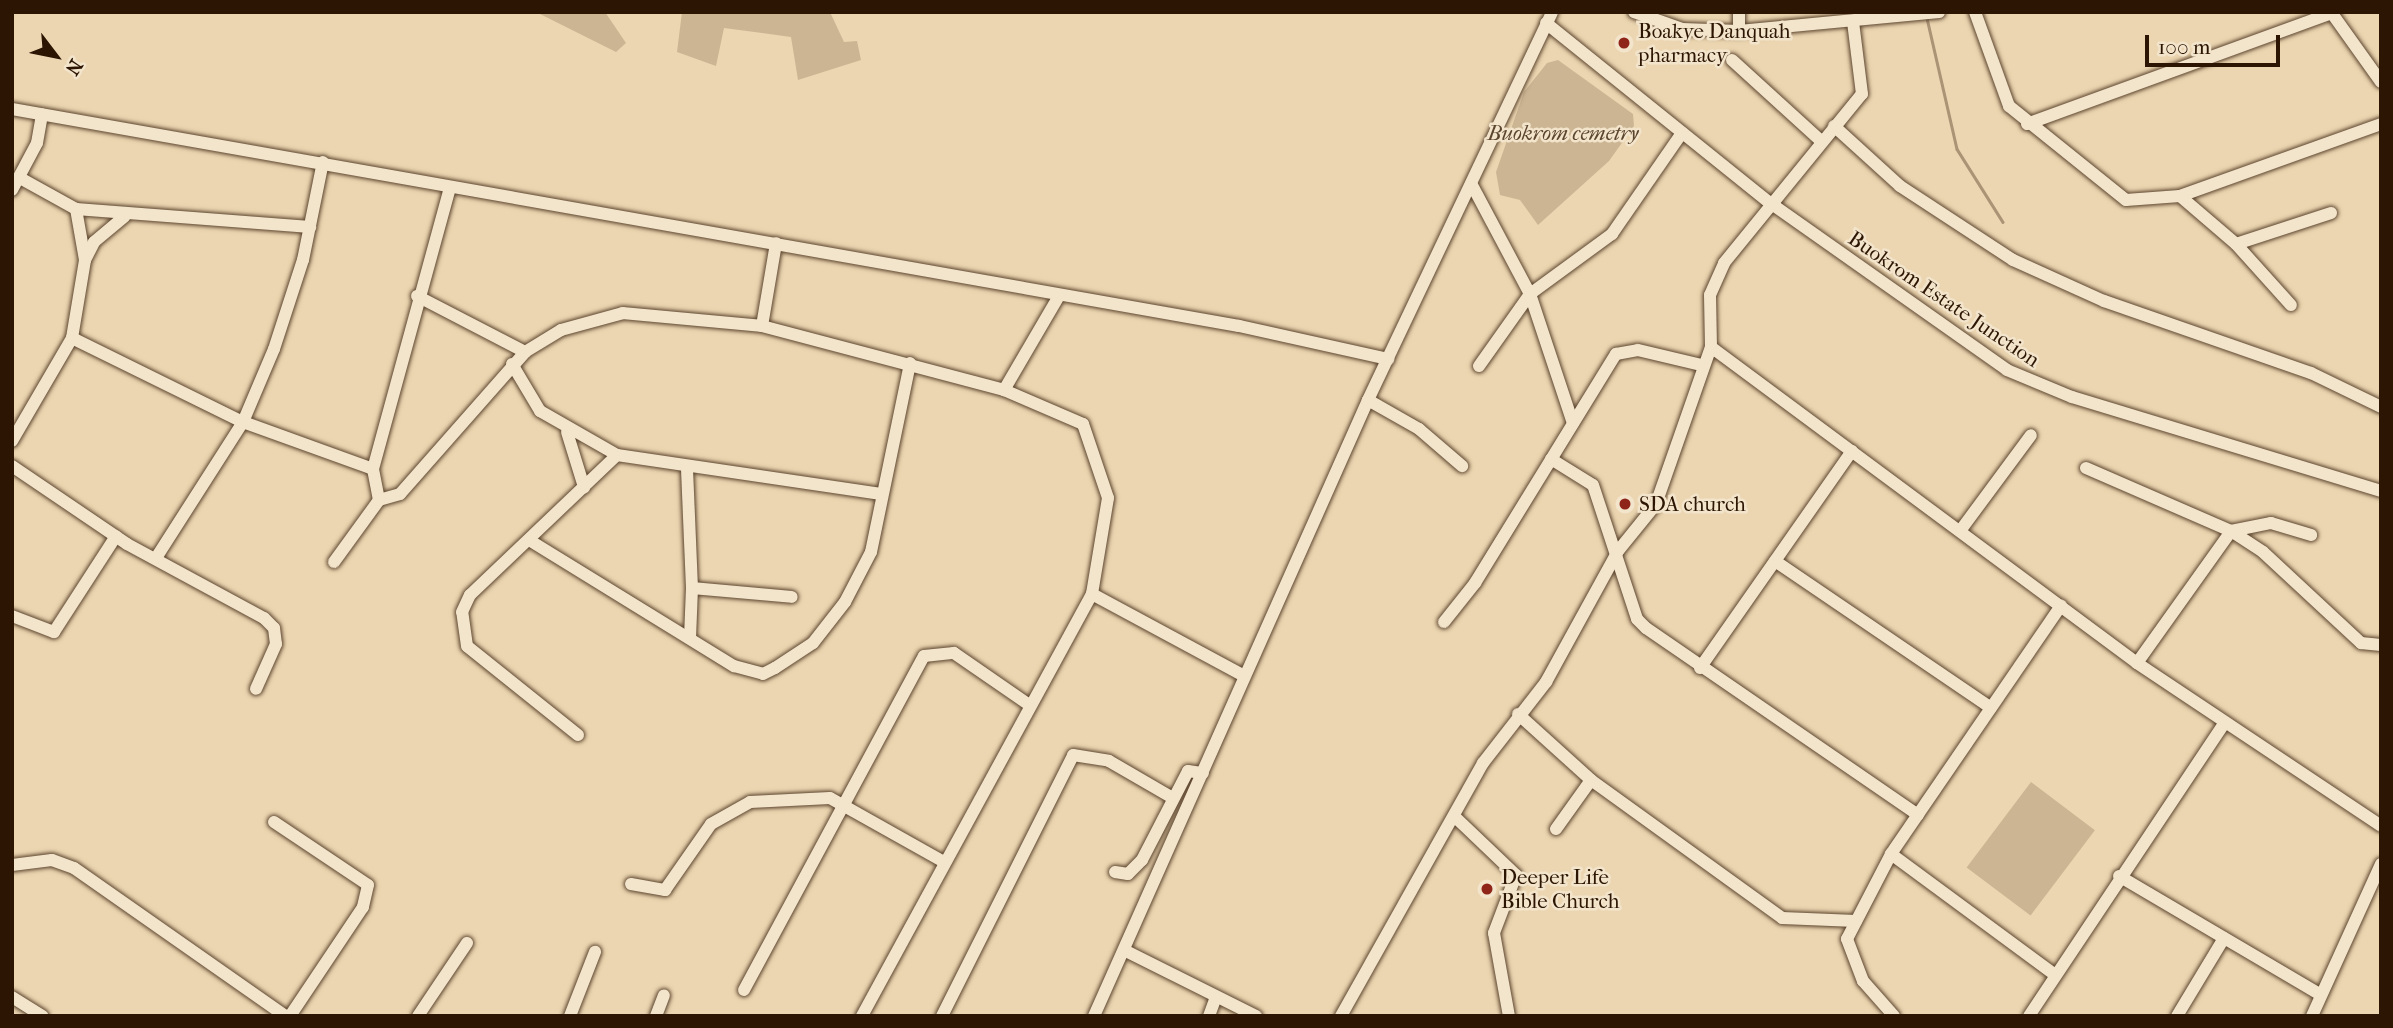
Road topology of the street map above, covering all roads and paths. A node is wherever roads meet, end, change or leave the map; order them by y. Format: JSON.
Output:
{"nodes":[{"id":1,"x":1634,"y":12,"type":"edge"},
{"id":2,"x":1739,"y":12,"type":"edge"},
{"id":3,"x":1975,"y":12,"type":"edge"},
{"id":4,"x":1938,"y":13,"type":"edge"},
{"id":5,"x":2332,"y":13,"type":"edge"},
{"id":6,"x":1549,"y":18,"type":"edge"},
{"id":7,"x":1853,"y":22,"type":"junction"},
{"id":8,"x":1739,"y":31,"type":"junction"},
{"id":9,"x":1732,"y":60,"type":"dead end"},
{"id":10,"x":2381,"y":82,"type":"edge"},
{"id":11,"x":12,"y":109,"type":"edge"},
{"id":12,"x":42,"y":114,"type":"junction"},
{"id":13,"x":2027,"y":124,"type":"junction"},
{"id":14,"x":2381,"y":124,"type":"edge"},
{"id":15,"x":1834,"y":126,"type":"junction"},
{"id":16,"x":1682,"y":133,"type":"junction"},
{"id":17,"x":1821,"y":141,"type":"junction"},
{"id":18,"x":323,"y":162,"type":"junction"},
{"id":19,"x":20,"y":178,"type":"junction"},
{"id":20,"x":1472,"y":185,"type":"junction"},
{"id":21,"x":450,"y":188,"type":"junction"},
{"id":22,"x":12,"y":190,"type":"edge"},
{"id":23,"x":2180,"y":196,"type":"junction"},
{"id":24,"x":1769,"y":202,"type":"junction"},
{"id":25,"x":76,"y":209,"type":"junction"},
{"id":26,"x":2330,"y":213,"type":"dead end"},
{"id":27,"x":125,"y":216,"type":"junction"},
{"id":28,"x":310,"y":227,"type":"junction"},
{"id":29,"x":776,"y":243,"type":"junction"},
{"id":30,"x":2236,"y":244,"type":"junction"},
{"id":31,"x":85,"y":260,"type":"junction"},
{"id":32,"x":1530,"y":294,"type":"junction"},
{"id":33,"x":417,"y":296,"type":"junction"},
{"id":34,"x":1059,"y":296,"type":"junction"},
{"id":35,"x":2291,"y":305,"type":"dead end"},
{"id":36,"x":762,"y":326,"type":"junction"},
{"id":37,"x":72,"y":338,"type":"junction"},
{"id":38,"x":1711,"y":347,"type":"junction"},
{"id":39,"x":525,"y":352,"type":"junction"},
{"id":40,"x":1388,"y":359,"type":"junction"},
{"id":41,"x":910,"y":363,"type":"junction"},
{"id":42,"x":512,"y":364,"type":"junction"},
{"id":43,"x":1701,"y":365,"type":"junction"},
{"id":44,"x":1479,"y":366,"type":"dead end"},
{"id":45,"x":1004,"y":390,"type":"junction"},
{"id":46,"x":1368,"y":400,"type":"junction"},
{"id":47,"x":2381,"y":407,"type":"edge"},
{"id":48,"x":243,"y":422,"type":"junction"},
{"id":49,"x":1573,"y":423,"type":"junction"},
{"id":50,"x":567,"y":432,"type":"junction"},
{"id":51,"x":2031,"y":435,"type":"dead end"},
{"id":52,"x":12,"y":441,"type":"edge"},
{"id":53,"x":1853,"y":451,"type":"junction"},
{"id":54,"x":617,"y":455,"type":"junction"},
{"id":55,"x":1551,"y":459,"type":"junction"},
{"id":56,"x":12,"y":466,"type":"edge"},
{"id":57,"x":1462,"y":466,"type":"dead end"},
{"id":58,"x":2086,"y":468,"type":"dead end"},
{"id":59,"x":373,"y":469,"type":"junction"},
{"id":60,"x":687,"y":470,"type":"junction"},
{"id":61,"x":584,"y":487,"type":"junction"},
{"id":62,"x":2381,"y":491,"type":"edge"},
{"id":63,"x":881,"y":494,"type":"junction"},
{"id":64,"x":379,"y":500,"type":"junction"},
{"id":65,"x":1960,"y":531,"type":"junction"},
{"id":66,"x":2231,"y":531,"type":"junction"},
{"id":67,"x":2311,"y":535,"type":"dead end"},
{"id":68,"x":116,"y":536,"type":"junction"},
{"id":69,"x":529,"y":540,"type":"junction"},
{"id":70,"x":1618,"y":551,"type":"junction"},
{"id":71,"x":156,"y":558,"type":"junction"},
{"id":72,"x":1775,"y":561,"type":"junction"},
{"id":73,"x":334,"y":562,"type":"dead end"},
{"id":74,"x":692,"y":588,"type":"junction"},
{"id":75,"x":1092,"y":594,"type":"junction"},
{"id":76,"x":792,"y":597,"type":"dead end"},
{"id":77,"x":2061,"y":606,"type":"junction"},
{"id":78,"x":12,"y":616,"type":"edge"},
{"id":79,"x":1444,"y":622,"type":"dead end"},
{"id":80,"x":690,"y":638,"type":"junction"},
{"id":81,"x":2381,"y":645,"type":"edge"},
{"id":82,"x":2137,"y":663,"type":"junction"},
{"id":83,"x":1700,"y":668,"type":"junction"},
{"id":84,"x":1244,"y":676,"type":"junction"},
{"id":85,"x":256,"y":689,"type":"dead end"},
{"id":86,"x":1028,"y":704,"type":"junction"},
{"id":87,"x":1991,"y":708,"type":"junction"},
{"id":88,"x":1518,"y":714,"type":"junction"},
{"id":89,"x":2225,"y":722,"type":"junction"},
{"id":90,"x":578,"y":735,"type":"dead end"},
{"id":91,"x":1203,"y":773,"type":"junction"},
{"id":92,"x":1591,"y":779,"type":"junction"},
{"id":93,"x":1171,"y":797,"type":"junction"},
{"id":94,"x":843,"y":803,"type":"junction"},
{"id":95,"x":1918,"y":815,"type":"junction"},
{"id":96,"x":1454,"y":816,"type":"junction"},
{"id":97,"x":274,"y":822,"type":"dead end"},
{"id":98,"x":2381,"y":826,"type":"edge"},
{"id":99,"x":1556,"y":829,"type":"dead end"},
{"id":100,"x":1153,"y":844,"type":"junction"},
{"id":101,"x":1171,"y":850,"type":"junction"},
{"id":102,"x":1891,"y":854,"type":"junction"},
{"id":103,"x":944,"y":862,"type":"junction"},
{"id":104,"x":12,"y":865,"type":"edge"},
{"id":105,"x":2378,"y":870,"type":"edge"},
{"id":106,"x":1115,"y":872,"type":"dead end"},
{"id":107,"x":2119,"y":876,"type":"junction"},
{"id":108,"x":631,"y":884,"type":"dead end"},
{"id":109,"x":2381,"y":893,"type":"edge"},
{"id":110,"x":1856,"y":921,"type":"junction"},
{"id":111,"x":2224,"y":938,"type":"junction"},
{"id":112,"x":467,"y":943,"type":"dead end"},
{"id":113,"x":1124,"y":950,"type":"junction"},
{"id":114,"x":595,"y":952,"type":"dead end"},
{"id":115,"x":2054,"y":974,"type":"junction"},
{"id":116,"x":744,"y":990,"type":"dead end"},
{"id":117,"x":664,"y":995,"type":"dead end"},
{"id":118,"x":2321,"y":995,"type":"junction"},
{"id":119,"x":12,"y":997,"type":"edge"},
{"id":120,"x":1216,"y":997,"type":"junction"},
{"id":121,"x":43,"y":1016,"type":"edge"},
{"id":122,"x":288,"y":1016,"type":"edge"},
{"id":123,"x":418,"y":1016,"type":"edge"},
{"id":124,"x":570,"y":1016,"type":"edge"},
{"id":125,"x":656,"y":1016,"type":"edge"},
{"id":126,"x":862,"y":1016,"type":"edge"},
{"id":127,"x":942,"y":1016,"type":"edge"},
{"id":128,"x":1094,"y":1016,"type":"edge"},
{"id":129,"x":1209,"y":1016,"type":"edge"},
{"id":130,"x":1256,"y":1016,"type":"edge"},
{"id":131,"x":1341,"y":1016,"type":"edge"},
{"id":132,"x":1509,"y":1016,"type":"edge"},
{"id":133,"x":1894,"y":1016,"type":"edge"},
{"id":134,"x":2029,"y":1016,"type":"edge"},
{"id":135,"x":2177,"y":1016,"type":"edge"},
{"id":136,"x":2312,"y":1016,"type":"edge"}],
"edges":[{"from":1,"to":8,"type":"street"},
{"from":2,"to":8,"type":"street"},
{"from":3,"to":13,"type":"street"},
{"from":4,"to":7,"type":"street"},
{"from":5,"to":10,"type":"street"},
{"from":5,"to":13,"type":"street"},
{"from":6,"to":16,"type":"street","name":"Buokrom Estate Junction"},
{"from":6,"to":20,"type":"street"},
{"from":7,"to":8,"type":"street"},
{"from":7,"to":15,"type":"street"},
{"from":9,"to":17,"type":"street"},
{"from":11,"to":12,"type":"street"},
{"from":12,"to":18,"type":"street"},
{"from":12,"to":19,"type":"street"},
{"from":13,"to":23,"type":"street"},
{"from":14,"to":23,"type":"street"},
{"from":15,"to":17,"type":"street"},
{"from":15,"to":47,"type":"street"},
{"from":16,"to":24,"type":"street","name":"Buokrom Estate Junction"},
{"from":16,"to":32,"type":"street"},
{"from":17,"to":24,"type":"street"},
{"from":18,"to":21,"type":"street"},
{"from":18,"to":28,"type":"street"},
{"from":19,"to":22,"type":"street"},
{"from":19,"to":25,"type":"street"},
{"from":20,"to":32,"type":"street"},
{"from":20,"to":40,"type":"street"},
{"from":21,"to":29,"type":"street"},
{"from":21,"to":33,"type":"street"},
{"from":23,"to":30,"type":"street"},
{"from":24,"to":38,"type":"street"},
{"from":24,"to":62,"type":"street","name":"Buokrom Estate Junction"},
{"from":25,"to":27,"type":"street"},
{"from":25,"to":31,"type":"street"},
{"from":26,"to":30,"type":"street"},
{"from":27,"to":28,"type":"street"},
{"from":27,"to":31,"type":"street"},
{"from":28,"to":48,"type":"street"},
{"from":29,"to":34,"type":"street"},
{"from":29,"to":36,"type":"street"},
{"from":30,"to":35,"type":"street"},
{"from":31,"to":37,"type":"street"},
{"from":32,"to":44,"type":"street"},
{"from":32,"to":49,"type":"street"},
{"from":33,"to":39,"type":"street"},
{"from":33,"to":59,"type":"street"},
{"from":34,"to":40,"type":"street"},
{"from":34,"to":45,"type":"street"},
{"from":36,"to":39,"type":"street"},
{"from":36,"to":41,"type":"street"},
{"from":37,"to":48,"type":"street"},
{"from":37,"to":52,"type":"street"},
{"from":38,"to":43,"type":"street"},
{"from":38,"to":53,"type":"street"},
{"from":39,"to":42,"type":"street"},
{"from":40,"to":46,"type":"street"},
{"from":41,"to":45,"type":"street"},
{"from":41,"to":63,"type":"street"},
{"from":42,"to":50,"type":"street"},
{"from":42,"to":64,"type":"street"},
{"from":43,"to":49,"type":"street"},
{"from":43,"to":70,"type":"street"},
{"from":45,"to":75,"type":"street"},
{"from":46,"to":57,"type":"street"},
{"from":46,"to":84,"type":"street"},
{"from":48,"to":59,"type":"street"},
{"from":48,"to":71,"type":"street"},
{"from":49,"to":55,"type":"street"},
{"from":50,"to":54,"type":"street"},
{"from":50,"to":61,"type":"street"},
{"from":51,"to":65,"type":"street"},
{"from":53,"to":65,"type":"street"},
{"from":53,"to":72,"type":"street"},
{"from":54,"to":60,"type":"street"},
{"from":54,"to":61,"type":"street"},
{"from":55,"to":70,"type":"street"},
{"from":55,"to":79,"type":"street"},
{"from":56,"to":68,"type":"street"},
{"from":58,"to":66,"type":"street"},
{"from":59,"to":64,"type":"street"},
{"from":60,"to":63,"type":"street"},
{"from":60,"to":74,"type":"street"},
{"from":61,"to":69,"type":"street"},
{"from":63,"to":80,"type":"street"},
{"from":64,"to":73,"type":"street"},
{"from":65,"to":77,"type":"street"},
{"from":66,"to":67,"type":"street"},
{"from":66,"to":81,"type":"street"},
{"from":66,"to":82,"type":"street"},
{"from":68,"to":71,"type":"street"},
{"from":68,"to":78,"type":"street"},
{"from":69,"to":80,"type":"street"},
{"from":69,"to":90,"type":"street"},
{"from":70,"to":83,"type":"street"},
{"from":70,"to":88,"type":"street"},
{"from":71,"to":85,"type":"street"},
{"from":72,"to":83,"type":"street"},
{"from":72,"to":87,"type":"street"},
{"from":74,"to":76,"type":"street"},
{"from":74,"to":80,"type":"street"},
{"from":75,"to":84,"type":"street"},
{"from":75,"to":86,"type":"street"},
{"from":77,"to":82,"type":"street"},
{"from":77,"to":87,"type":"street"},
{"from":82,"to":89,"type":"street"},
{"from":83,"to":95,"type":"street"},
{"from":84,"to":91,"type":"street"},
{"from":86,"to":94,"type":"street"},
{"from":86,"to":103,"type":"street"},
{"from":87,"to":95,"type":"street"},
{"from":88,"to":92,"type":"street"},
{"from":88,"to":96,"type":"street"},
{"from":89,"to":98,"type":"street"},
{"from":89,"to":107,"type":"street"},
{"from":91,"to":93,"type":"street"},
{"from":91,"to":101,"type":"street"},
{"from":92,"to":99,"type":"street"},
{"from":92,"to":110,"type":"street"},
{"from":93,"to":100,"type":"street"},
{"from":93,"to":127,"type":"street"},
{"from":94,"to":103,"type":"street"},
{"from":94,"to":108,"type":"street"},
{"from":94,"to":116,"type":"street"},
{"from":95,"to":102,"type":"street"},
{"from":96,"to":131,"type":"street"},
{"from":96,"to":132,"type":"street"},
{"from":97,"to":122,"type":"street"},
{"from":100,"to":101,"type":"street"},
{"from":100,"to":106,"type":"street"},
{"from":101,"to":113,"type":"street"},
{"from":102,"to":110,"type":"street"},
{"from":102,"to":115,"type":"street"},
{"from":103,"to":126,"type":"street"},
{"from":104,"to":122,"type":"street"},
{"from":105,"to":109,"type":"street"},
{"from":105,"to":118,"type":"street"},
{"from":107,"to":111,"type":"street"},
{"from":107,"to":115,"type":"street"},
{"from":110,"to":133,"type":"street"},
{"from":111,"to":118,"type":"street"},
{"from":111,"to":135,"type":"street"},
{"from":112,"to":123,"type":"street"},
{"from":113,"to":120,"type":"street"},
{"from":113,"to":128,"type":"street"},
{"from":114,"to":124,"type":"street"},
{"from":115,"to":134,"type":"street"},
{"from":117,"to":125,"type":"street"},
{"from":118,"to":136,"type":"street"},
{"from":119,"to":121,"type":"street"},
{"from":120,"to":129,"type":"street"},
{"from":120,"to":130,"type":"street"}]}
